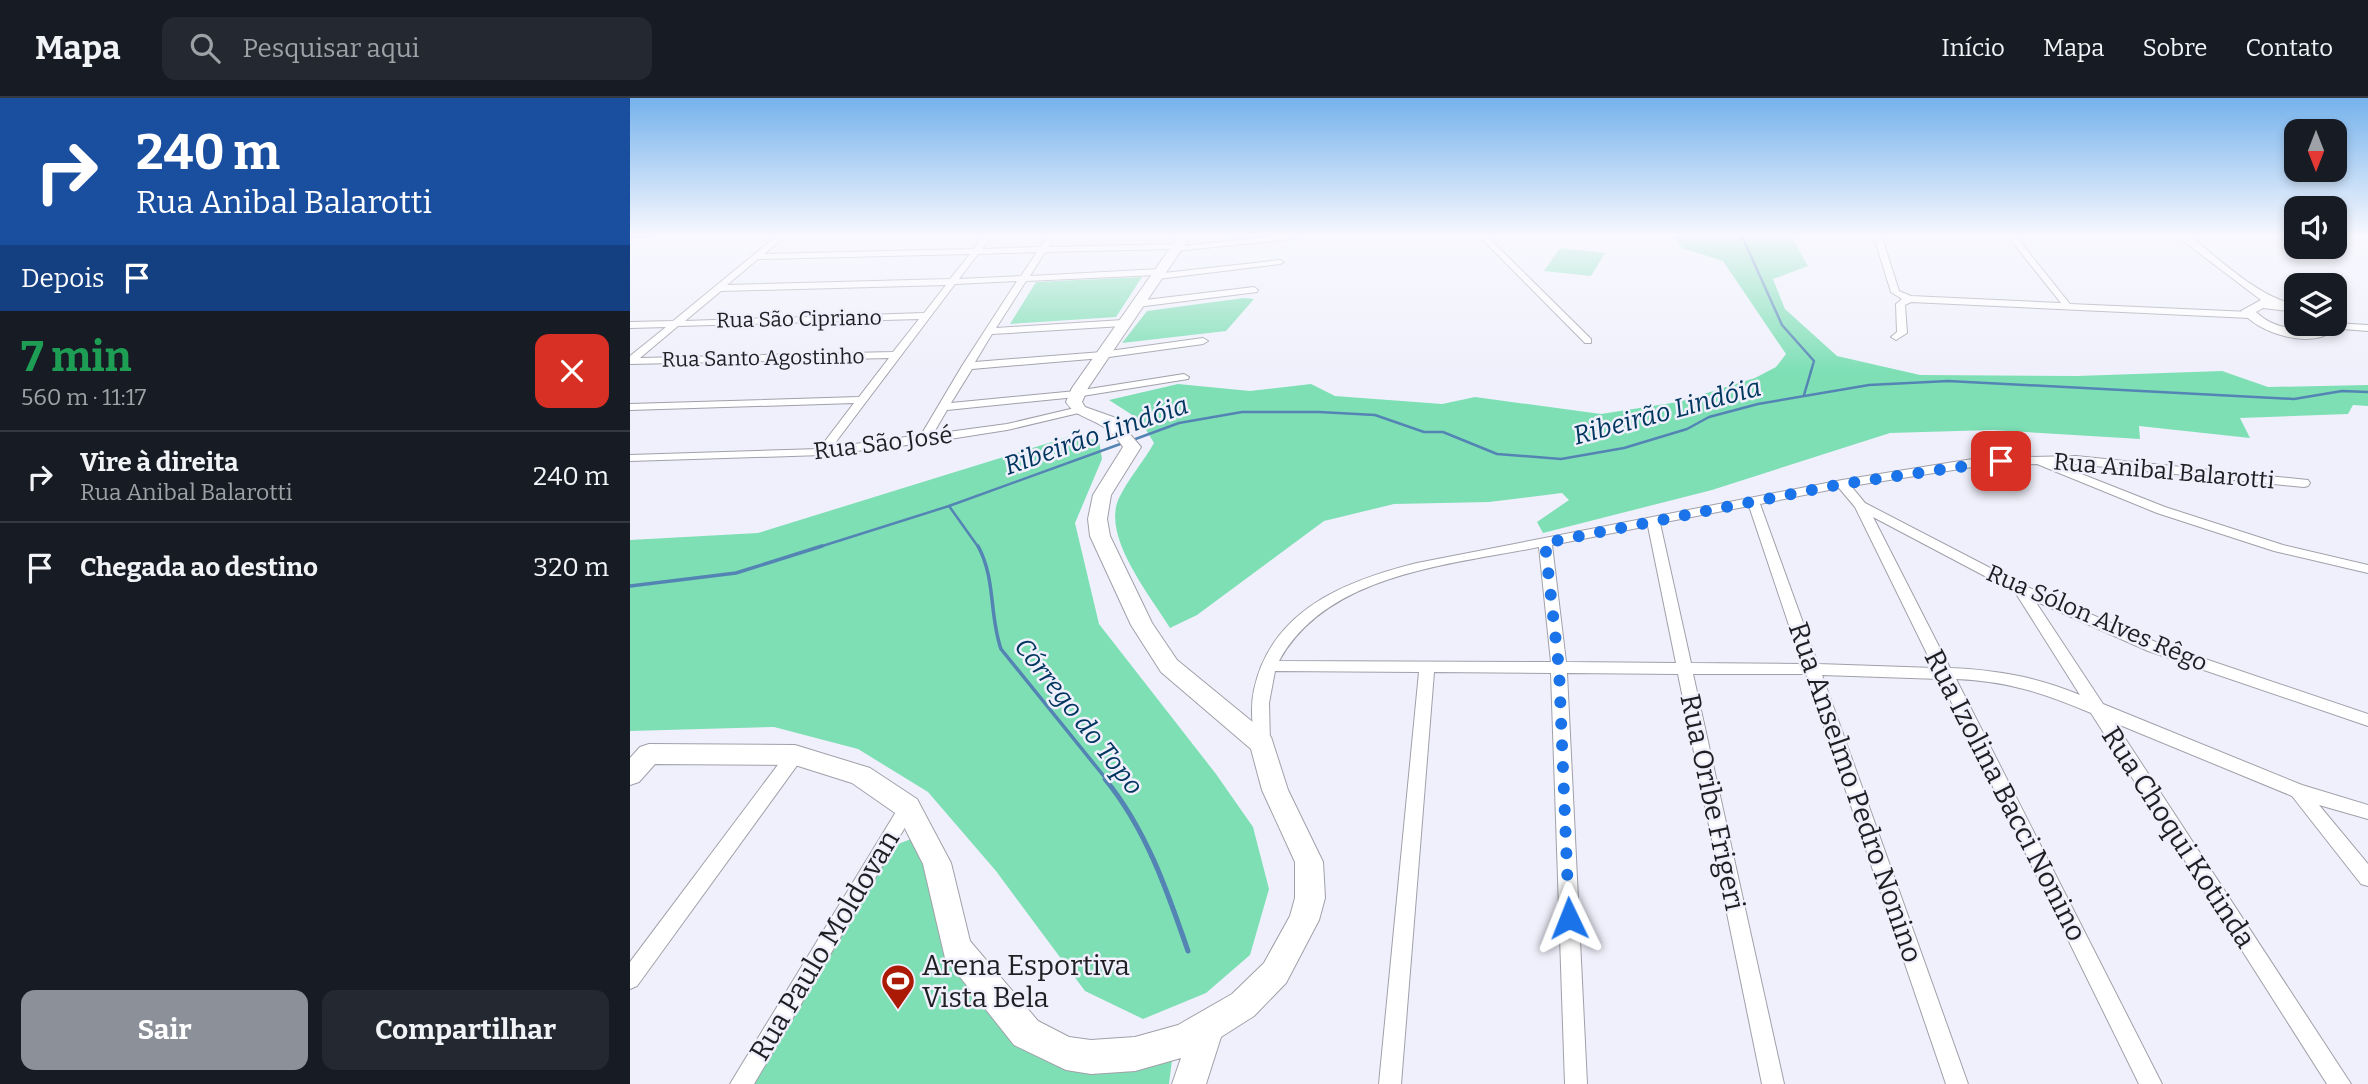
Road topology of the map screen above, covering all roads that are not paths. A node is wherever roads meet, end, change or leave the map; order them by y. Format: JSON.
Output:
{"nodes":[{"id":1,"x":729,"y":280,"type":"edge"},
{"id":2,"x":999,"y":280,"type":"edge"},
{"id":3,"x":1022,"y":280,"type":"edge"},
{"id":4,"x":1155,"y":280,"type":"edge"},
{"id":5,"x":1527,"y":280,"type":"edge"},
{"id":6,"x":1891,"y":280,"type":"edge"},
{"id":7,"x":2047,"y":280,"type":"edge"},
{"id":8,"x":2228,"y":280,"type":"edge"},
{"id":9,"x":952,"y":282,"type":"junction"},
{"id":10,"x":719,"y":288,"type":"junction"},
{"id":11,"x":1254,"y":290,"type":"dead end"},
{"id":12,"x":1909,"y":299,"type":"junction"},
{"id":13,"x":1137,"y":304,"type":"junction"},
{"id":14,"x":2254,"y":305,"type":"junction"},
{"id":15,"x":2068,"y":307,"type":"junction"},
{"id":16,"x":2284,"y":307,"type":"edge"},
{"id":17,"x":924,"y":316,"type":"junction"},
{"id":18,"x":675,"y":323,"type":"junction"},
{"id":19,"x":1123,"y":323,"type":"junction"},
{"id":20,"x":630,"y":325,"type":"edge"},
{"id":21,"x":2347,"y":326,"type":"edge"},
{"id":22,"x":2368,"y":328,"type":"edge"},
{"id":23,"x":2284,"y":329,"type":"edge"},
{"id":24,"x":989,"y":331,"type":"junction"},
{"id":25,"x":1896,"y":337,"type":"dead end"},
{"id":26,"x":1203,"y":341,"type":"dead end"},
{"id":27,"x":1588,"y":341,"type":"dead end"},
{"id":28,"x":895,"y":355,"type":"junction"},
{"id":29,"x":1102,"y":355,"type":"junction"},
{"id":30,"x":630,"y":361,"type":"edge"},
{"id":31,"x":967,"y":366,"type":"junction"},
{"id":32,"x":1184,"y":377,"type":"dead end"},
{"id":33,"x":860,"y":400,"type":"junction"},
{"id":34,"x":1077,"y":402,"type":"junction"},
{"id":35,"x":630,"y":407,"type":"edge"},
{"id":36,"x":942,"y":407,"type":"junction"},
{"id":37,"x":924,"y":440,"type":"junction"},
{"id":38,"x":822,"y":452,"type":"junction"},
{"id":39,"x":630,"y":458,"type":"edge"},
{"id":40,"x":2033,"y":460,"type":"junction"},
{"id":41,"x":2304,"y":483,"type":"dead end"},
{"id":42,"x":1842,"y":484,"type":"junction"},
{"id":43,"x":1753,"y":501,"type":"junction"},
{"id":44,"x":1861,"y":506,"type":"junction"},
{"id":45,"x":1653,"y":520,"type":"junction"},
{"id":46,"x":1545,"y":543,"type":"junction"},
{"id":47,"x":2368,"y":569,"type":"edge"},
{"id":48,"x":2020,"y":589,"type":"junction"},
{"id":49,"x":1268,"y":666,"type":"junction"},
{"id":50,"x":1427,"y":668,"type":"junction"},
{"id":51,"x":1559,"y":669,"type":"junction"},
{"id":52,"x":1814,"y":669,"type":"junction"},
{"id":53,"x":1685,"y":670,"type":"junction"},
{"id":54,"x":1945,"y":672,"type":"junction"},
{"id":55,"x":2093,"y":706,"type":"junction"},
{"id":56,"x":2368,"y":720,"type":"edge"},
{"id":57,"x":1262,"y":744,"type":"junction"},
{"id":58,"x":795,"y":755,"type":"junction"},
{"id":59,"x":636,"y":761,"type":"edge"},
{"id":60,"x":2298,"y":791,"type":"junction"},
{"id":61,"x":908,"y":807,"type":"junction"},
{"id":62,"x":2368,"y":812,"type":"edge"},
{"id":63,"x":2368,"y":878,"type":"edge"},
{"id":64,"x":630,"y":979,"type":"edge"},
{"id":65,"x":1207,"y":1029,"type":"junction"},
{"id":66,"x":741,"y":1084,"type":"edge"},
{"id":67,"x":1189,"y":1084,"type":"edge"},
{"id":68,"x":1390,"y":1084,"type":"edge"},
{"id":69,"x":1576,"y":1084,"type":"edge"},
{"id":70,"x":1773,"y":1084,"type":"edge"},
{"id":71,"x":1957,"y":1084,"type":"edge"},
{"id":72,"x":2151,"y":1084,"type":"edge"},
{"id":73,"x":2340,"y":1084,"type":"edge"}],
"edges":[{"from":1,"to":10,"type":"street"},
{"from":2,"to":9,"type":"street"},
{"from":3,"to":24,"type":"street"},
{"from":4,"to":13,"type":"street"},
{"from":5,"to":27,"type":"street"},
{"from":6,"to":12,"type":"street"},
{"from":7,"to":15,"type":"street"},
{"from":8,"to":14,"type":"street"},
{"from":9,"to":10,"type":"street"},
{"from":9,"to":17,"type":"street"},
{"from":10,"to":18,"type":"street"},
{"from":11,"to":13,"type":"street"},
{"from":12,"to":15,"type":"street"},
{"from":12,"to":25,"type":"street"},
{"from":13,"to":19,"type":"street"},
{"from":14,"to":15,"type":"street"},
{"from":14,"to":16,"type":"street"},
{"from":14,"to":23,"type":"street"},
{"from":17,"to":18,"type":"street","name":"Rua São Cipriano"},
{"from":17,"to":28,"type":"street"},
{"from":18,"to":20,"type":"street","name":"Rua São Cipriano"},
{"from":18,"to":30,"type":"street"},
{"from":19,"to":24,"type":"street"},
{"from":19,"to":29,"type":"street"},
{"from":21,"to":22,"type":"street"},
{"from":24,"to":31,"type":"street"},
{"from":26,"to":29,"type":"street"},
{"from":28,"to":30,"type":"street","name":"Rua Santo Agostinho"},
{"from":28,"to":33,"type":"street"},
{"from":29,"to":31,"type":"street"},
{"from":29,"to":34,"type":"street"},
{"from":31,"to":36,"type":"street"},
{"from":32,"to":34,"type":"street"},
{"from":33,"to":35,"type":"street"},
{"from":33,"to":38,"type":"street"},
{"from":34,"to":36,"type":"street"},
{"from":34,"to":37,"type":"street","name":"Rua São José"},
{"from":34,"to":57,"type":"street"},
{"from":36,"to":37,"type":"street"},
{"from":37,"to":38,"type":"street","name":"Rua São José"},
{"from":38,"to":39,"type":"street","name":"Rua São José"},
{"from":40,"to":41,"type":"street","name":"Rua Anibal Balarotti"},
{"from":40,"to":42,"type":"street","name":"Rua Anibal Balarotti"},
{"from":40,"to":47,"type":"street"},
{"from":42,"to":43,"type":"street","name":"Rua Anibal Balarotti"},
{"from":42,"to":44,"type":"street","name":"Rua Sólon Alves Rêgo"},
{"from":43,"to":45,"type":"street","name":"Rua Anibal Balarotti"},
{"from":43,"to":52,"type":"street","name":"Rua Anselmo Pedro Nonino"},
{"from":44,"to":48,"type":"street","name":"Rua Sólon Alves Rêgo"},
{"from":44,"to":54,"type":"street","name":"Rua Izolina Bacci Nonino"},
{"from":45,"to":46,"type":"street","name":"Rua Anibal Balarotti"},
{"from":45,"to":53,"type":"street","name":"Rua Oribe Frigeri"},
{"from":46,"to":49,"type":"street","name":"Rua Anibal Balarotti"},
{"from":46,"to":51,"type":"street"},
{"from":48,"to":55,"type":"street","name":"Rua Choqui Kotinda"},
{"from":48,"to":56,"type":"street","name":"Rua Sólon Alves Rêgo"},
{"from":49,"to":50,"type":"street"},
{"from":49,"to":57,"type":"street","name":"Rua Anibal Balarotti"},
{"from":50,"to":51,"type":"street"},
{"from":50,"to":68,"type":"street"},
{"from":51,"to":53,"type":"street"},
{"from":51,"to":69,"type":"street"},
{"from":52,"to":53,"type":"street"},
{"from":52,"to":54,"type":"street"},
{"from":52,"to":71,"type":"street","name":"Rua Anselmo Pedro Nonino"},
{"from":53,"to":70,"type":"street","name":"Rua Oribe Frigeri"},
{"from":54,"to":55,"type":"street"},
{"from":54,"to":72,"type":"street","name":"Rua Izolina Bacci Nonino"},
{"from":55,"to":60,"type":"street"},
{"from":55,"to":73,"type":"street","name":"Rua Choqui Kotinda"},
{"from":57,"to":65,"type":"street","name":"Rua Anibal Balarotti"},
{"from":58,"to":59,"type":"street"},
{"from":58,"to":61,"type":"street"},
{"from":58,"to":64,"type":"street"},
{"from":60,"to":62,"type":"street"},
{"from":60,"to":63,"type":"street"},
{"from":61,"to":65,"type":"street","name":"Rua Anibal Balarotti"},
{"from":61,"to":66,"type":"street","name":"Rua Paulo Moldovan"},
{"from":65,"to":67,"type":"street"}]}
